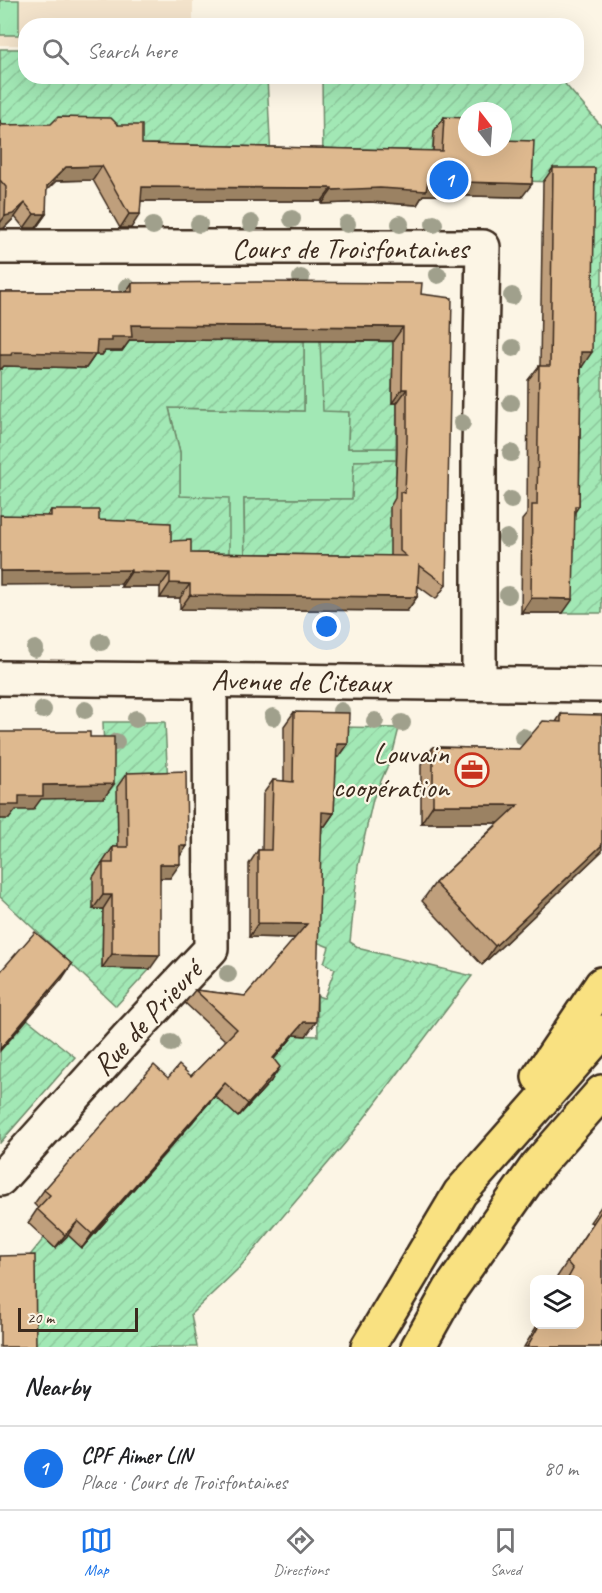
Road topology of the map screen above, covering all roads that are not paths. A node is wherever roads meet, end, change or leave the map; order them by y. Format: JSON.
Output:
{"nodes":[{"id":1,"x":0,"y":246,"type":"edge"},
{"id":2,"x":0,"y":678,"type":"edge"},
{"id":3,"x":210,"y":681,"type":"junction"},
{"id":4,"x":479,"y":683,"type":"junction"},
{"id":5,"x":602,"y":685,"type":"edge"},
{"id":6,"x":602,"y":984,"type":"edge"},
{"id":7,"x":602,"y":1032,"type":"edge"},
{"id":8,"x":602,"y":1092,"type":"edge"},
{"id":9,"x":0,"y":1179,"type":"edge"},
{"id":10,"x":460,"y":1192,"type":"junction"},
{"id":11,"x":368,"y":1347,"type":"edge"},
{"id":12,"x":417,"y":1347,"type":"edge"}],
"edges":[{"from":1,"to":4,"type":"street","name":"Cours de Troisfontaines"},
{"from":2,"to":3,"type":"street","name":"Avenue de Citeaux"},
{"from":3,"to":4,"type":"street","name":"Avenue de Citeaux"},
{"from":3,"to":9,"type":"street","name":"Rue de Prieuré"},
{"from":4,"to":5,"type":"street","name":"Avenue de Citeaux"},
{"from":6,"to":10,"type":"main road"},
{"from":7,"to":10,"type":"main road"},
{"from":8,"to":12,"type":"main road"},
{"from":10,"to":11,"type":"main road"}]}
